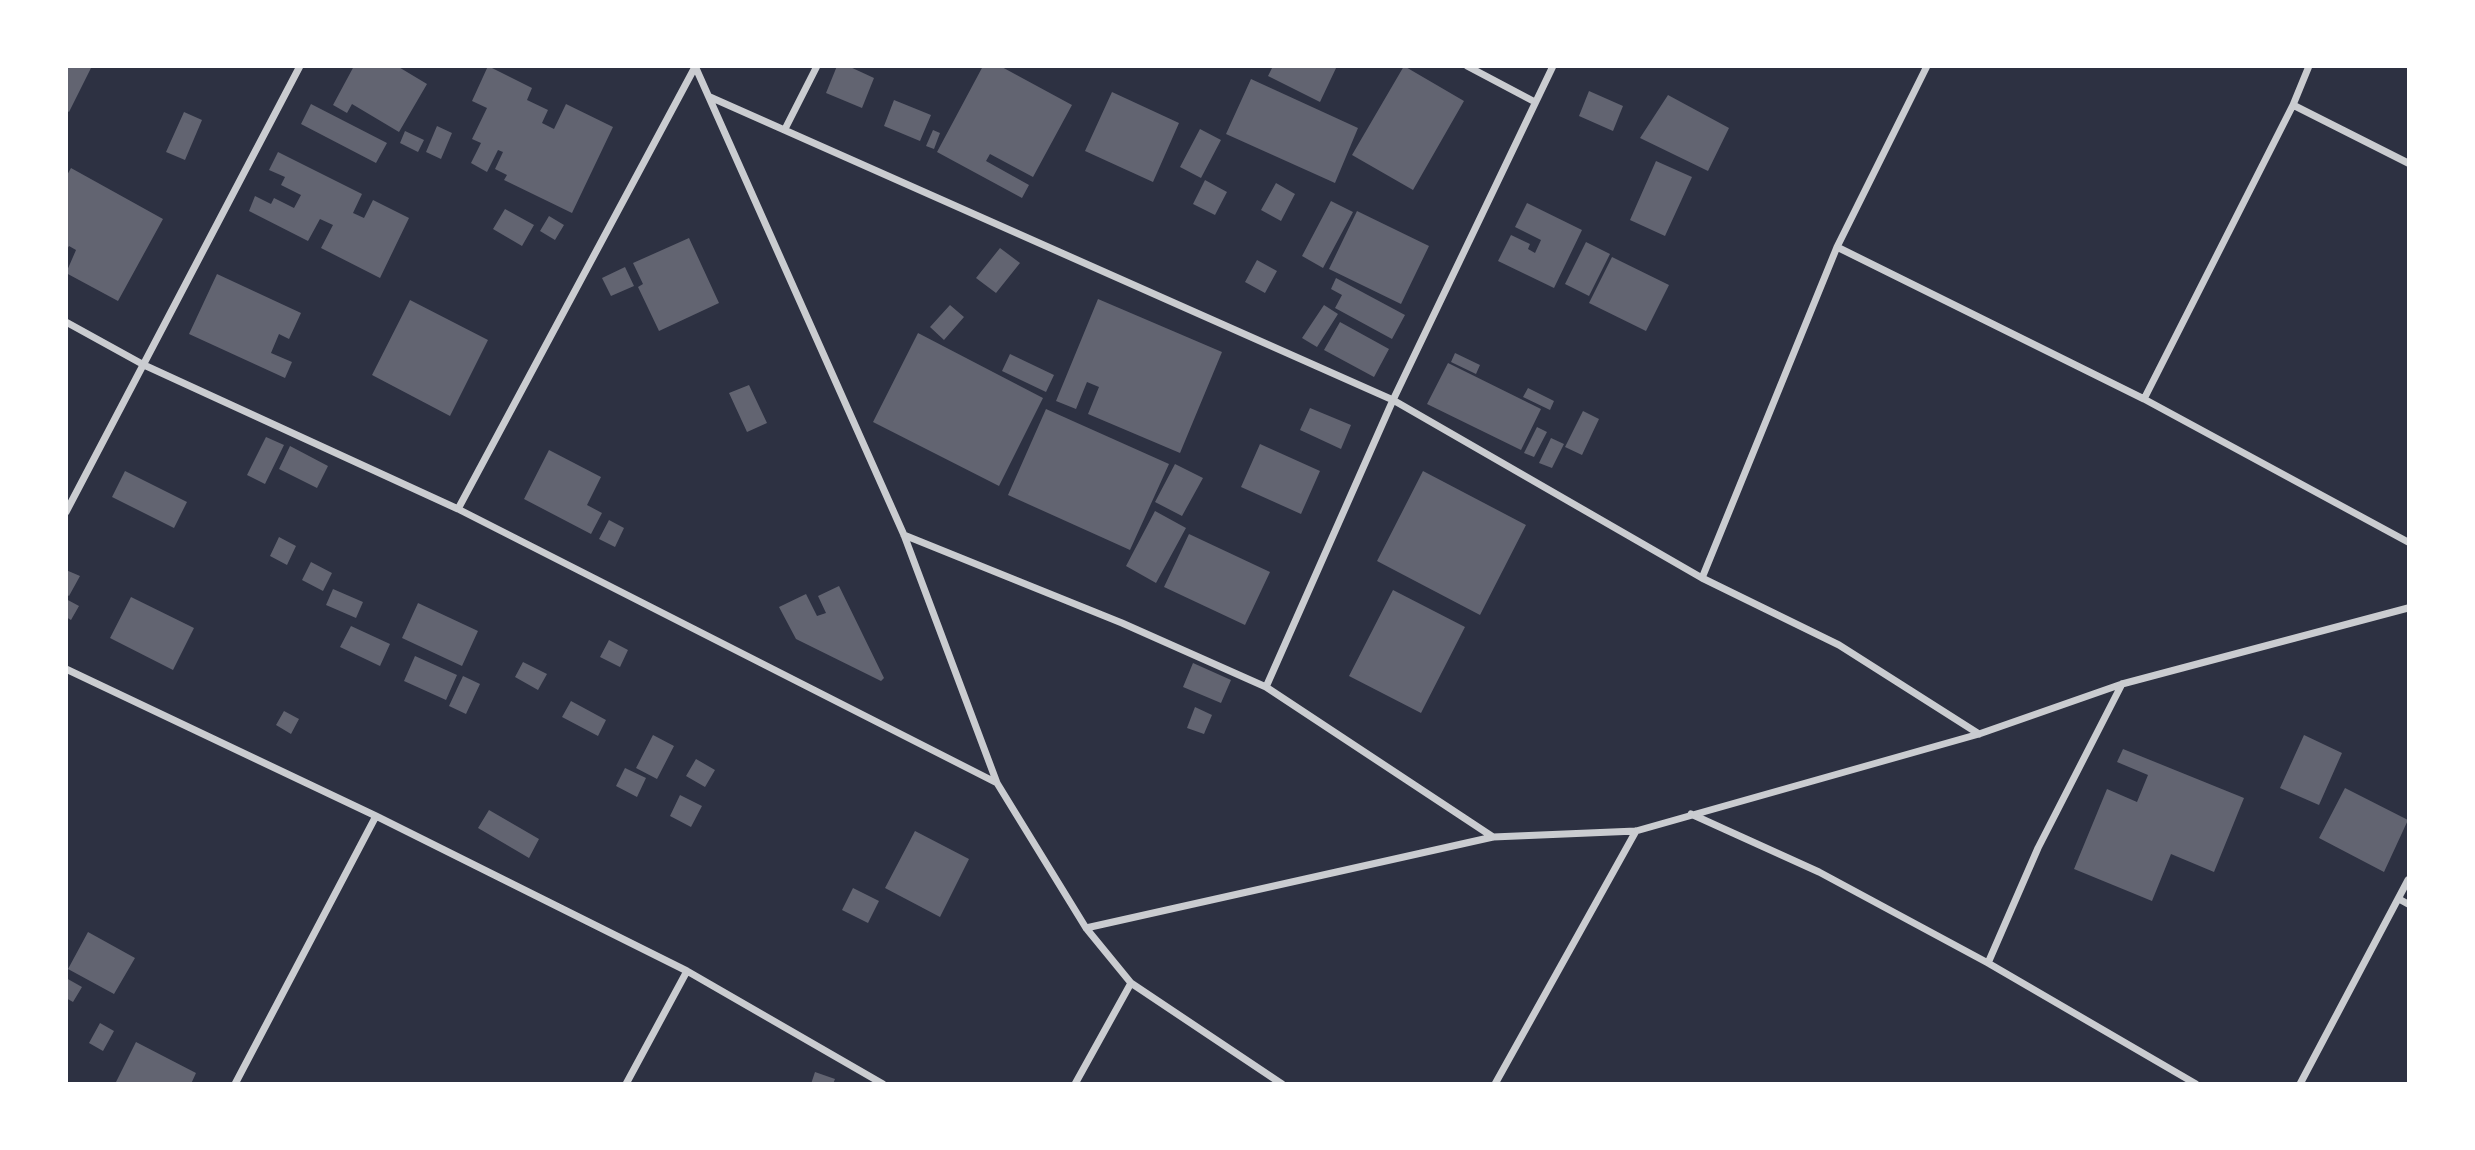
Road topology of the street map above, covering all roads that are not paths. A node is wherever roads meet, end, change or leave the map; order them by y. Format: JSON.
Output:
{"nodes":[{"id":1,"x":300,"y":66,"type":"edge"},
{"id":2,"x":817,"y":66,"type":"edge"},
{"id":3,"x":1466,"y":66,"type":"edge"},
{"id":4,"x":1553,"y":66,"type":"edge"},
{"id":5,"x":1927,"y":66,"type":"edge"},
{"id":6,"x":2309,"y":66,"type":"edge"},
{"id":7,"x":710,"y":97,"type":"junction"},
{"id":8,"x":1535,"y":102,"type":"junction"},
{"id":9,"x":2293,"y":105,"type":"junction"},
{"id":10,"x":785,"y":128,"type":"junction"},
{"id":11,"x":2409,"y":163,"type":"edge"},
{"id":12,"x":1837,"y":247,"type":"junction"},
{"id":13,"x":66,"y":322,"type":"edge"},
{"id":14,"x":144,"y":365,"type":"junction"},
{"id":15,"x":2144,"y":399,"type":"junction"},
{"id":16,"x":1393,"y":400,"type":"junction"},
{"id":17,"x":458,"y":509,"type":"junction"},
{"id":18,"x":66,"y":512,"type":"edge"},
{"id":19,"x":904,"y":534,"type":"junction"},
{"id":20,"x":2409,"y":542,"type":"edge"},
{"id":21,"x":1702,"y":578,"type":"junction"},
{"id":22,"x":2409,"y":608,"type":"edge"},
{"id":23,"x":66,"y":669,"type":"edge"},
{"id":24,"x":2122,"y":684,"type":"junction"},
{"id":25,"x":1266,"y":687,"type":"junction"},
{"id":26,"x":1979,"y":734,"type":"junction"},
{"id":27,"x":997,"y":783,"type":"junction"},
{"id":28,"x":1691,"y":814,"type":"junction"},
{"id":29,"x":376,"y":816,"type":"junction"},
{"id":30,"x":1636,"y":831,"type":"junction"},
{"id":31,"x":1493,"y":837,"type":"junction"},
{"id":32,"x":2409,"y":880,"type":"edge"},
{"id":33,"x":2399,"y":899,"type":"junction"},
{"id":34,"x":2409,"y":904,"type":"edge"},
{"id":35,"x":1086,"y":928,"type":"junction"},
{"id":36,"x":1988,"y":963,"type":"junction"},
{"id":37,"x":687,"y":971,"type":"junction"},
{"id":38,"x":1131,"y":983,"type":"junction"},
{"id":39,"x":235,"y":1083,"type":"edge"},
{"id":40,"x":626,"y":1083,"type":"edge"},
{"id":41,"x":883,"y":1083,"type":"edge"},
{"id":42,"x":1075,"y":1083,"type":"edge"},
{"id":43,"x":1282,"y":1083,"type":"edge"},
{"id":44,"x":1495,"y":1083,"type":"edge"},
{"id":45,"x":2196,"y":1083,"type":"edge"},
{"id":46,"x":2300,"y":1083,"type":"edge"}],
"edges":[{"from":1,"to":14,"type":"street"},
{"from":2,"to":10,"type":"street"},
{"from":3,"to":8,"type":"street"},
{"from":4,"to":8,"type":"street"},
{"from":5,"to":12,"type":"street"},
{"from":6,"to":9,"type":"street"},
{"from":7,"to":10,"type":"street"},
{"from":7,"to":17,"type":"street"},
{"from":7,"to":19,"type":"street"},
{"from":8,"to":16,"type":"street"},
{"from":9,"to":11,"type":"street"},
{"from":9,"to":15,"type":"street"},
{"from":10,"to":16,"type":"street"},
{"from":12,"to":15,"type":"street"},
{"from":12,"to":21,"type":"street"},
{"from":13,"to":14,"type":"street"},
{"from":14,"to":17,"type":"street"},
{"from":14,"to":18,"type":"street"},
{"from":15,"to":20,"type":"street"},
{"from":16,"to":21,"type":"street"},
{"from":16,"to":25,"type":"street"},
{"from":17,"to":27,"type":"street"},
{"from":19,"to":25,"type":"street"},
{"from":19,"to":27,"type":"street"},
{"from":21,"to":26,"type":"street"},
{"from":22,"to":24,"type":"street"},
{"from":23,"to":29,"type":"street"},
{"from":24,"to":26,"type":"street"},
{"from":24,"to":36,"type":"street"},
{"from":25,"to":31,"type":"street"},
{"from":26,"to":28,"type":"street"},
{"from":27,"to":35,"type":"street"},
{"from":28,"to":30,"type":"street"},
{"from":28,"to":36,"type":"street"},
{"from":29,"to":37,"type":"street"},
{"from":29,"to":39,"type":"street"},
{"from":30,"to":31,"type":"street"},
{"from":30,"to":44,"type":"street"},
{"from":31,"to":35,"type":"street"},
{"from":32,"to":33,"type":"street"},
{"from":33,"to":34,"type":"street"},
{"from":33,"to":46,"type":"street"},
{"from":35,"to":38,"type":"street"},
{"from":36,"to":45,"type":"street"},
{"from":37,"to":40,"type":"street"},
{"from":37,"to":41,"type":"street"},
{"from":38,"to":42,"type":"street"},
{"from":38,"to":43,"type":"street"}]}
